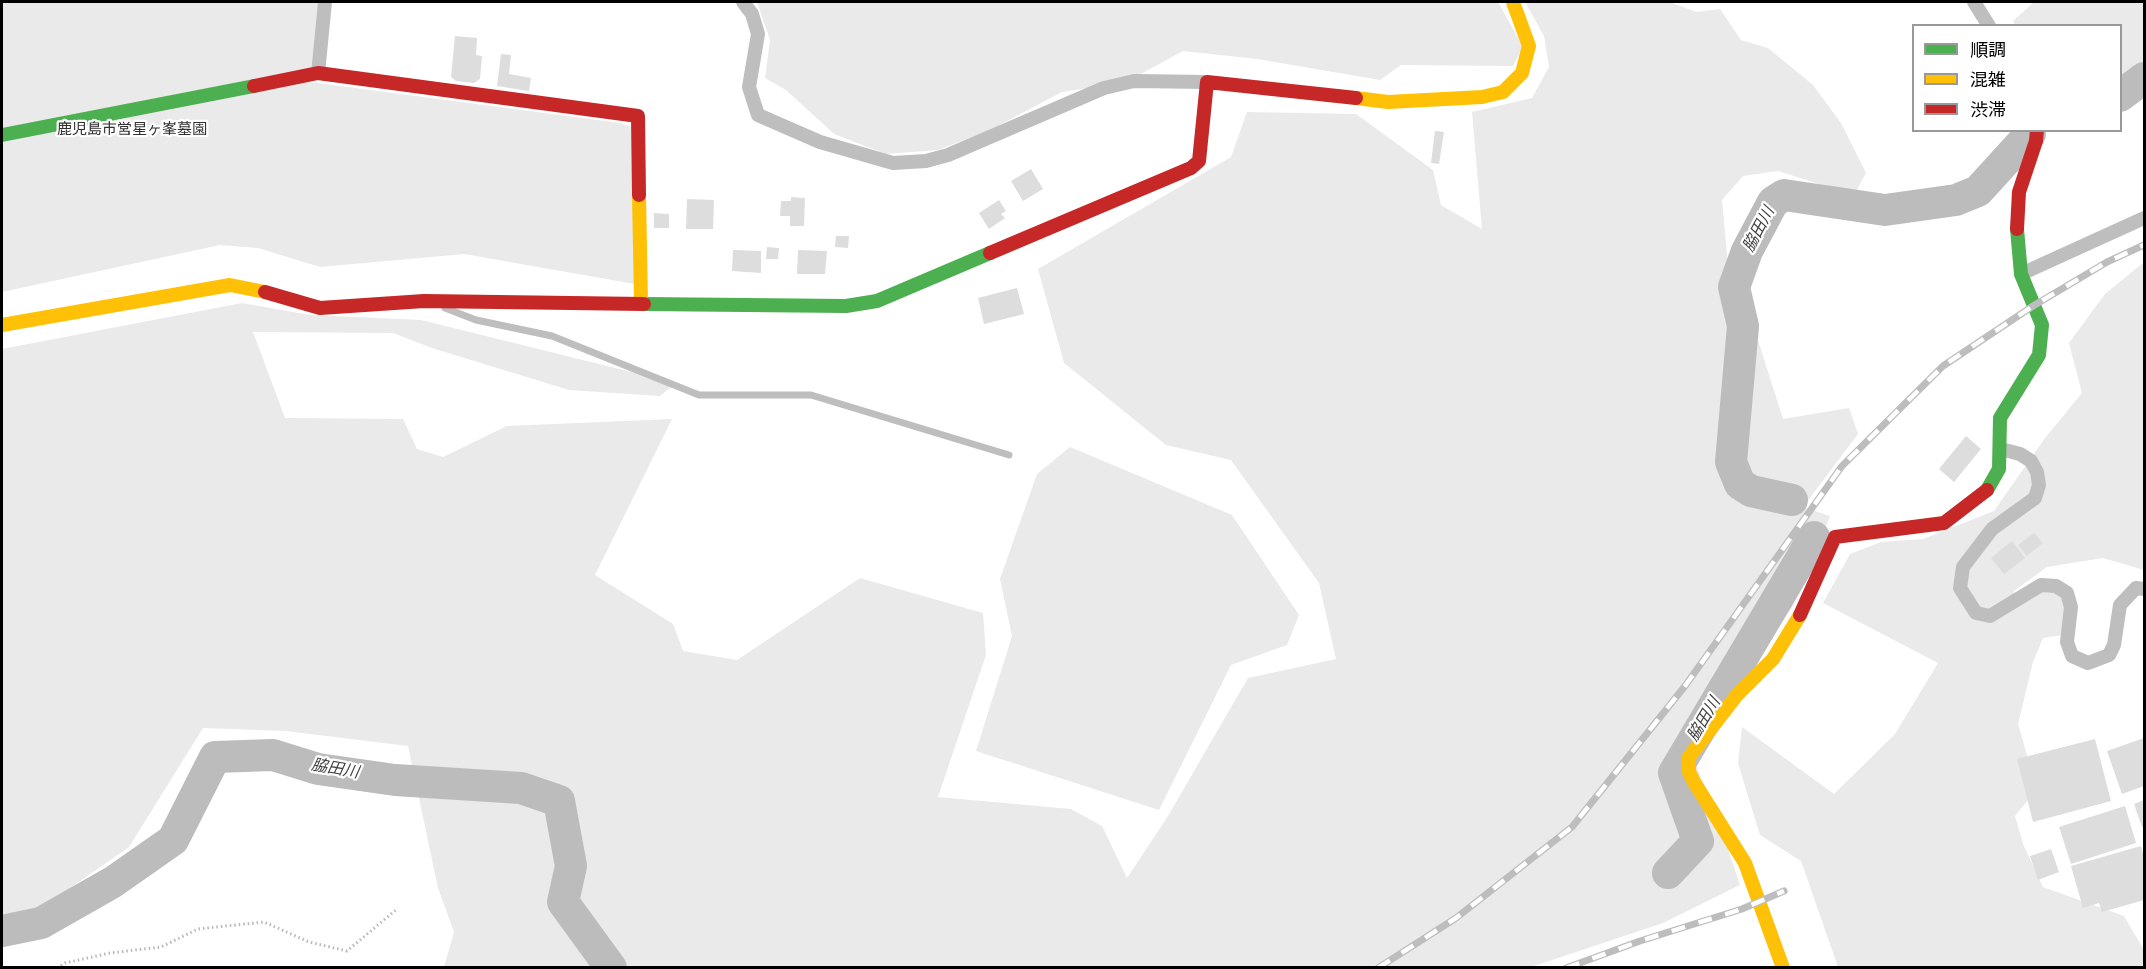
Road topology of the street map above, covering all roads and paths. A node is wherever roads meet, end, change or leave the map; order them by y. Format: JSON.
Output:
{"nodes":[{"id":1,"x":325,"y":2,"type":"edge"},
{"id":2,"x":744,"y":2,"type":"edge"},
{"id":3,"x":1513,"y":2,"type":"edge"},
{"id":4,"x":1974,"y":2,"type":"edge"},
{"id":5,"x":1988,"y":24,"type":"edge"},
{"id":6,"x":318,"y":73,"type":"junction"},
{"id":7,"x":1207,"y":82,"type":"junction"},
{"id":8,"x":2037,"y":132,"type":"edge"},
{"id":9,"x":2,"y":135,"type":"edge"},
{"id":10,"x":2145,"y":218,"type":"edge"},
{"id":11,"x":2021,"y":274,"type":"junction"},
{"id":12,"x":424,"y":301,"type":"junction"},
{"id":13,"x":641,"y":302,"type":"junction"},
{"id":14,"x":2,"y":325,"type":"edge"},
{"id":15,"x":2001,"y":449,"type":"junction"},
{"id":16,"x":1009,"y":455,"type":"dead end"},
{"id":17,"x":2145,"y":589,"type":"edge"},
{"id":18,"x":397,"y":909,"type":"dead end"},
{"id":19,"x":57,"y":968,"type":"edge"},
{"id":20,"x":1783,"y":968,"type":"edge"}],
"edges":[{"from":1,"to":6,"type":"street"},
{"from":2,"to":7,"type":"street"},
{"from":3,"to":7,"type":"street"},
{"from":4,"to":5,"type":"street"},
{"from":6,"to":9,"type":"street"},
{"from":6,"to":13,"type":"street"},
{"from":7,"to":13,"type":"street"},
{"from":8,"to":11,"type":"street"},
{"from":10,"to":11,"type":"street"},
{"from":11,"to":15,"type":"street"},
{"from":12,"to":13,"type":"street"},
{"from":12,"to":14,"type":"street"},
{"from":12,"to":16,"type":"lane"},
{"from":15,"to":17,"type":"street"},
{"from":15,"to":20,"type":"street"},
{"from":18,"to":19,"type":"path"}]}
